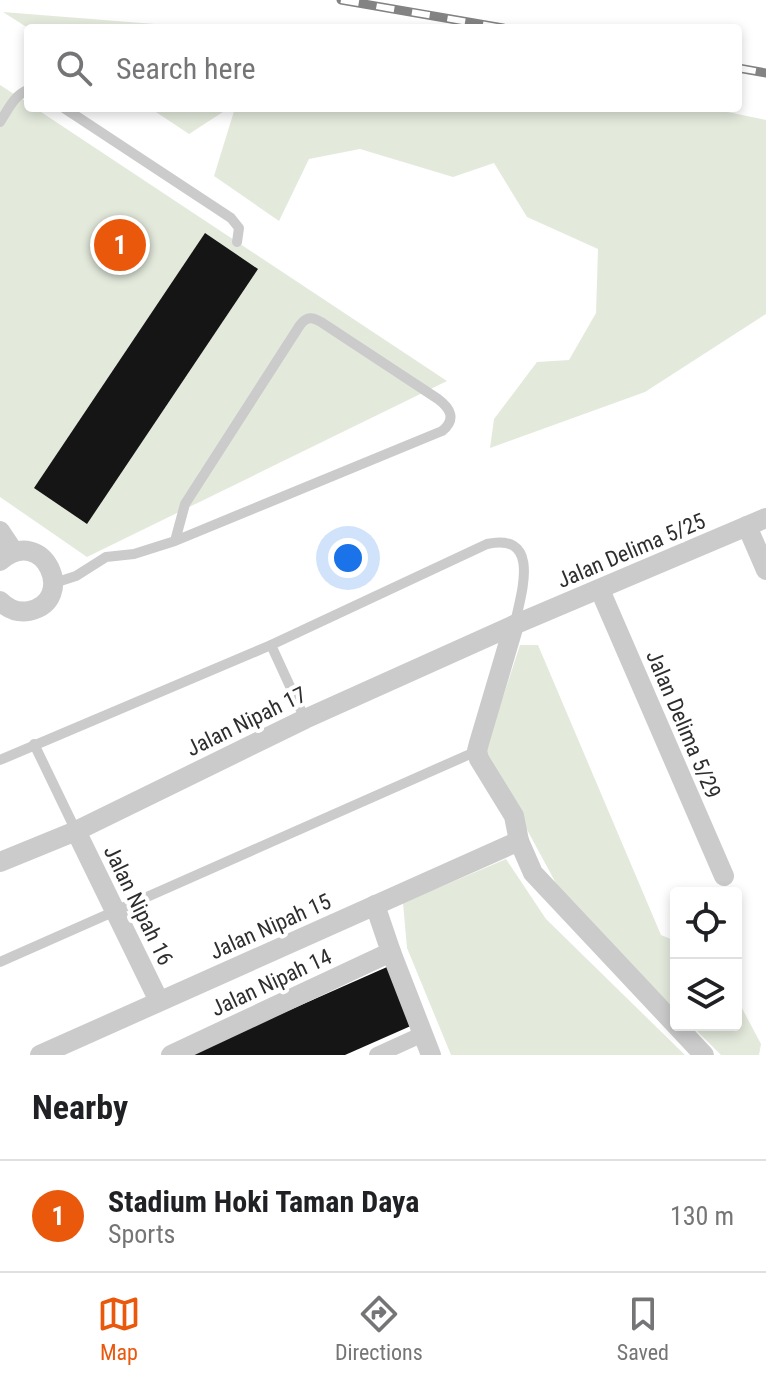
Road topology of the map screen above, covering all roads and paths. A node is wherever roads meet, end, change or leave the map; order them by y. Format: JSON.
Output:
{"nodes":[{"id":1,"x":24,"y":92,"type":"edge"},
{"id":2,"x":70,"y":112,"type":"edge"},
{"id":3,"x":0,"y":122,"type":"edge"},
{"id":4,"x":237,"y":242,"type":"dead end"},
{"id":5,"x":756,"y":522,"type":"edge"},
{"id":6,"x":0,"y":531,"type":"edge"},
{"id":7,"x":175,"y":541,"type":"junction"},
{"id":8,"x":7,"y":556,"type":"edge"},
{"id":9,"x":766,"y":570,"type":"edge"},
{"id":10,"x":54,"y":583,"type":"junction"},
{"id":11,"x":600,"y":590,"type":"junction"},
{"id":12,"x":0,"y":601,"type":"edge"},
{"id":13,"x":514,"y":625,"type":"junction"},
{"id":14,"x":271,"y":645,"type":"junction"},
{"id":15,"x":305,"y":719,"type":"junction"},
{"id":16,"x":34,"y":744,"type":"junction"},
{"id":17,"x":477,"y":751,"type":"junction"},
{"id":18,"x":0,"y":760,"type":"edge"},
{"id":19,"x":76,"y":831,"type":"junction"},
{"id":20,"x":519,"y":841,"type":"junction"},
{"id":21,"x":0,"y":862,"type":"edge"},
{"id":22,"x":724,"y":876,"type":"dead end"},
{"id":23,"x":375,"y":905,"type":"junction"},
{"id":24,"x":115,"y":911,"type":"junction"},
{"id":25,"x":391,"y":952,"type":"junction"},
{"id":26,"x":0,"y":962,"type":"edge"},
{"id":27,"x":159,"y":1001,"type":"junction"},
{"id":28,"x":423,"y":1034,"type":"junction"},
{"id":29,"x":40,"y":1055,"type":"edge"},
{"id":30,"x":171,"y":1055,"type":"edge"},
{"id":31,"x":377,"y":1055,"type":"edge"},
{"id":32,"x":431,"y":1055,"type":"edge"},
{"id":33,"x":704,"y":1055,"type":"edge"}],
"edges":[{"from":1,"to":3,"type":"lane"},
{"from":2,"to":4,"type":"lane"},
{"from":5,"to":9,"type":"street"},
{"from":5,"to":11,"type":"street","name":"Jalan Delima 5/25"},
{"from":6,"to":8,"type":"street"},
{"from":7,"to":7,"type":"lane"},
{"from":7,"to":10,"type":"lane"},
{"from":8,"to":10,"type":"street"},
{"from":10,"to":12,"type":"street"},
{"from":11,"to":13,"type":"street","name":"Jalan Delima 5/25"},
{"from":11,"to":22,"type":"street","name":"Jalan Delima 5/29"},
{"from":13,"to":14,"type":"lane"},
{"from":13,"to":15,"type":"street","name":"Jalan Nipah 17"},
{"from":13,"to":17,"type":"street"},
{"from":14,"to":15,"type":"lane"},
{"from":14,"to":16,"type":"lane"},
{"from":15,"to":19,"type":"street","name":"Jalan Nipah 17"},
{"from":16,"to":18,"type":"lane"},
{"from":16,"to":19,"type":"lane"},
{"from":17,"to":20,"type":"street"},
{"from":17,"to":24,"type":"lane"},
{"from":19,"to":21,"type":"street","name":"Jalan Nipah 17"},
{"from":19,"to":24,"type":"street","name":"Jalan Nipah 16"},
{"from":20,"to":23,"type":"street","name":"Jalan Nipah 15"},
{"from":20,"to":33,"type":"street"},
{"from":23,"to":25,"type":"street"},
{"from":23,"to":27,"type":"street","name":"Jalan Nipah 15"},
{"from":24,"to":26,"type":"lane"},
{"from":24,"to":27,"type":"street","name":"Jalan Nipah 16"},
{"from":25,"to":28,"type":"street"},
{"from":25,"to":30,"type":"street","name":"Jalan Nipah 14"},
{"from":27,"to":29,"type":"street","name":"Jalan Nipah 15"},
{"from":28,"to":31,"type":"street"},
{"from":28,"to":32,"type":"street"}]}
